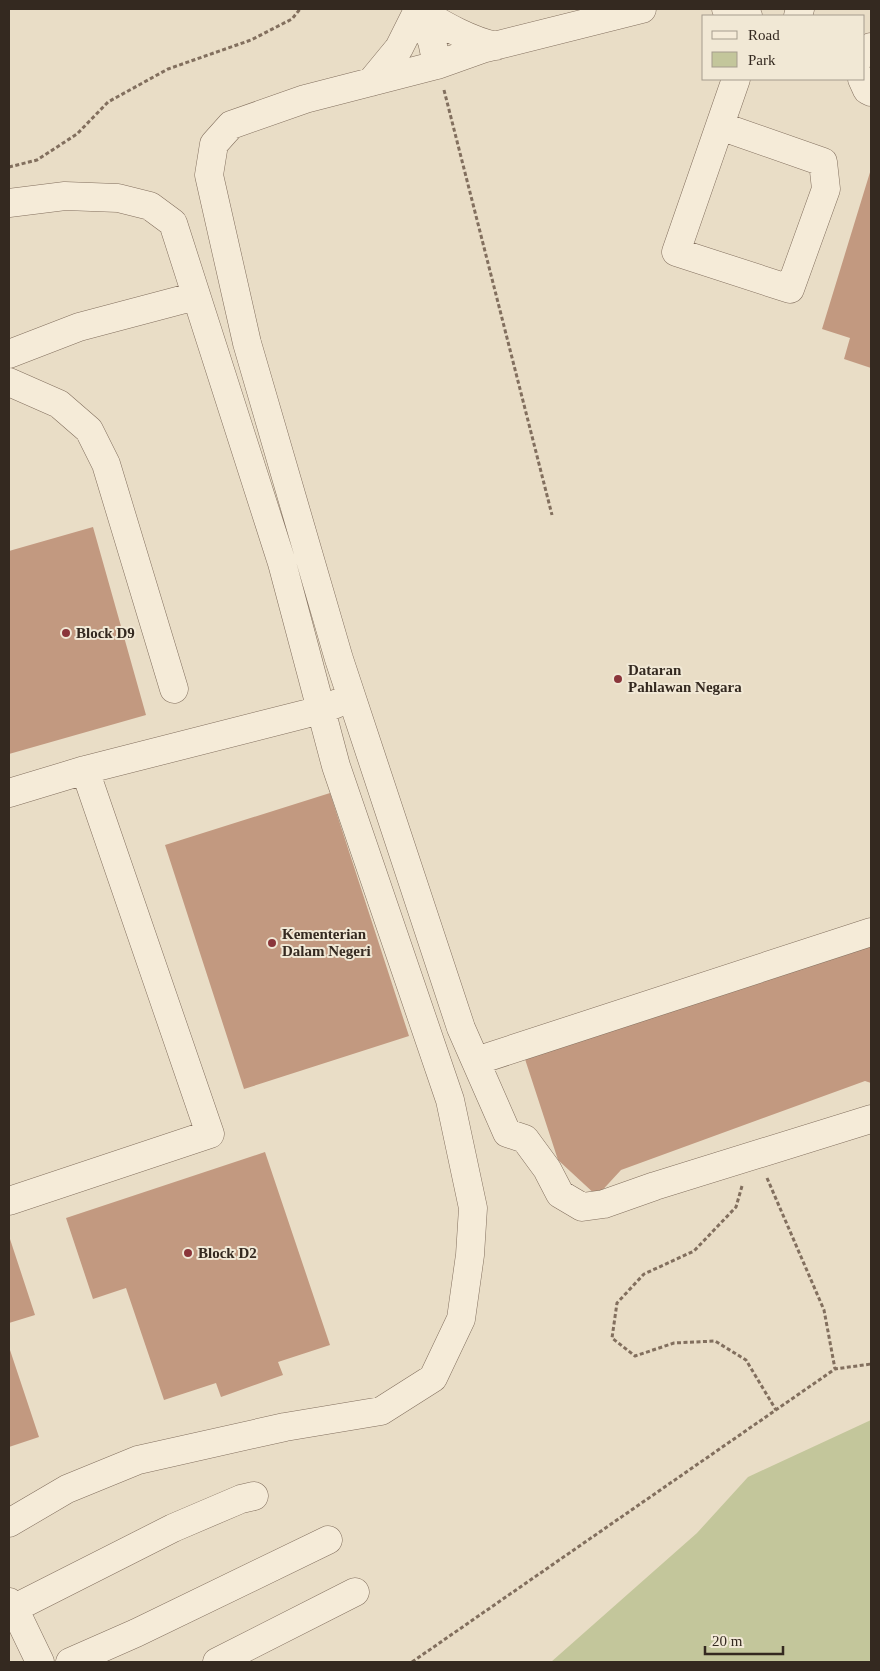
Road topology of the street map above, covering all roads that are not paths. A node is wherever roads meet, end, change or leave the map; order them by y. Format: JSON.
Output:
{"nodes":[{"id":1,"x":417,"y":9,"type":"edge"},
{"id":2,"x":642,"y":9,"type":"edge"},
{"id":3,"x":726,"y":9,"type":"edge"},
{"id":4,"x":745,"y":15,"type":"edge"},
{"id":5,"x":496,"y":46,"type":"junction"},
{"id":6,"x":437,"y":65,"type":"junction"},
{"id":7,"x":736,"y":80,"type":"edge"},
{"id":8,"x":862,"y":80,"type":"edge"},
{"id":9,"x":371,"y":82,"type":"junction"},
{"id":10,"x":871,"y":92,"type":"edge"},
{"id":11,"x":720,"y":126,"type":"junction"},
{"id":12,"x":9,"y":202,"type":"edge"},
{"id":13,"x":196,"y":296,"type":"junction"},
{"id":14,"x":9,"y":354,"type":"edge"},
{"id":15,"x":9,"y":382,"type":"edge"},
{"id":16,"x":174,"y":688,"type":"dead end"},
{"id":17,"x":351,"y":697,"type":"junction"},
{"id":18,"x":321,"y":710,"type":"junction"},
{"id":19,"x":85,"y":770,"type":"junction"},
{"id":20,"x":9,"y":793,"type":"edge"},
{"id":21,"x":871,"y":932,"type":"edge"},
{"id":22,"x":476,"y":1061,"type":"junction"},
{"id":23,"x":871,"y":1119,"type":"edge"},
{"id":24,"x":9,"y":1200,"type":"edge"},
{"id":25,"x":254,"y":1496,"type":"dead end"},
{"id":26,"x":9,"y":1524,"type":"edge"},
{"id":27,"x":328,"y":1540,"type":"dead end"},
{"id":28,"x":355,"y":1592,"type":"dead end"},
{"id":29,"x":11,"y":1607,"type":"edge"},
{"id":30,"x":40,"y":1662,"type":"edge"},
{"id":31,"x":70,"y":1662,"type":"edge"},
{"id":32,"x":217,"y":1662,"type":"edge"}],
"edges":[{"from":1,"to":5,"type":"lane"},
{"from":1,"to":6,"type":"lane"},
{"from":1,"to":9,"type":"lane"},
{"from":2,"to":5,"type":"lane"},
{"from":3,"to":4,"type":"lane"},
{"from":5,"to":6,"type":"lane"},
{"from":6,"to":9,"type":"lane"},
{"from":7,"to":11,"type":"lane"},
{"from":8,"to":10,"type":"lane"},
{"from":9,"to":17,"type":"lane"},
{"from":11,"to":11,"type":"lane"},
{"from":12,"to":13,"type":"lane"},
{"from":13,"to":14,"type":"lane"},
{"from":13,"to":18,"type":"lane"},
{"from":15,"to":16,"type":"lane"},
{"from":17,"to":18,"type":"lane"},
{"from":17,"to":22,"type":"lane"},
{"from":18,"to":19,"type":"lane"},
{"from":18,"to":26,"type":"lane"},
{"from":19,"to":20,"type":"lane"},
{"from":19,"to":24,"type":"lane"},
{"from":21,"to":22,"type":"lane"},
{"from":22,"to":23,"type":"lane"},
{"from":25,"to":29,"type":"lane"},
{"from":27,"to":31,"type":"lane"},
{"from":28,"to":32,"type":"lane"},
{"from":29,"to":30,"type":"lane"}]}
